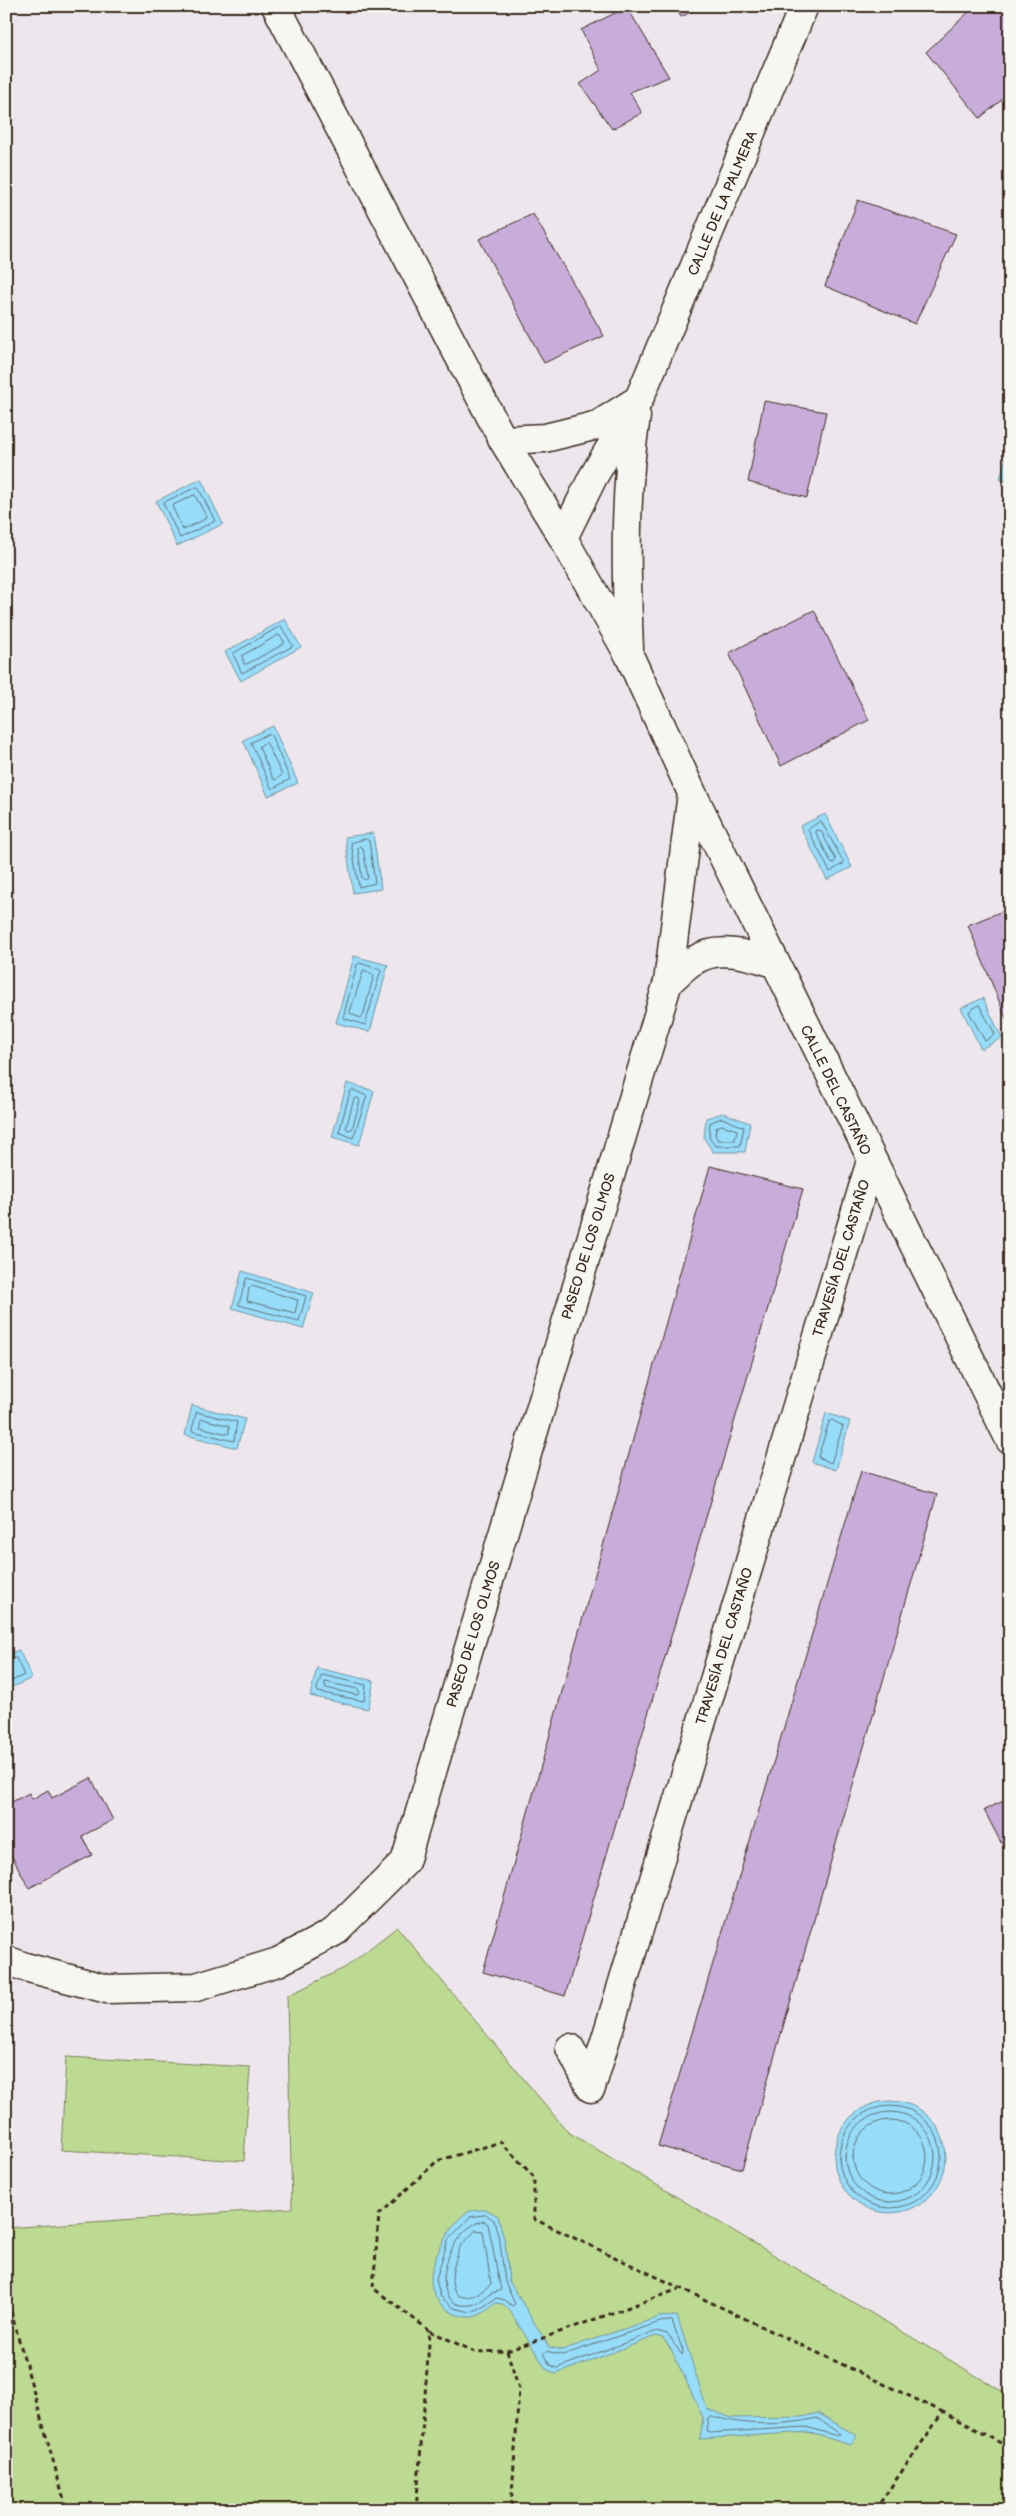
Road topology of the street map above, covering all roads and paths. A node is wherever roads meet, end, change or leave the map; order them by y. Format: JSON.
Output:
{"nodes":[{"id":1,"x":276,"y":6,"type":"edge"},
{"id":2,"x":804,"y":6,"type":"edge"},
{"id":3,"x":639,"y":399,"type":"junction"},
{"id":4,"x":503,"y":440,"type":"junction"},
{"id":5,"x":563,"y":538,"type":"junction"},
{"id":6,"x":629,"y":655,"type":"junction"},
{"id":7,"x":692,"y":793,"type":"junction"},
{"id":8,"x":774,"y":963,"type":"junction"},
{"id":9,"x":668,"y":982,"type":"junction"},
{"id":10,"x":871,"y":1161,"type":"junction"},
{"id":11,"x":1010,"y":1440,"type":"edge"},
{"id":12,"x":6,"y":1960,"type":"edge"},
{"id":13,"x":570,"y":2048,"type":"dead end"},
{"id":14,"x":680,"y":2288,"type":"junction"},
{"id":15,"x":6,"y":2294,"type":"edge"},
{"id":16,"x":430,"y":2331,"type":"junction"},
{"id":17,"x":506,"y":2352,"type":"junction"},
{"id":18,"x":943,"y":2412,"type":"junction"},
{"id":19,"x":1010,"y":2448,"type":"edge"},
{"id":20,"x":68,"y":2510,"type":"edge"},
{"id":21,"x":416,"y":2510,"type":"edge"},
{"id":22,"x":511,"y":2510,"type":"edge"},
{"id":23,"x":875,"y":2510,"type":"edge"}],
"edges":[{"from":1,"to":4,"type":"street"},
{"from":2,"to":3,"type":"street","name":"CALLE DE LA PALMERA"},
{"from":3,"to":4,"type":"street"},
{"from":3,"to":5,"type":"street","name":"CALLE DE LA PALMERA"},
{"from":3,"to":6,"type":"street"},
{"from":4,"to":5,"type":"street"},
{"from":5,"to":6,"type":"street"},
{"from":6,"to":7,"type":"street"},
{"from":7,"to":8,"type":"street","name":"CALLE DEL CASTAÑO"},
{"from":7,"to":9,"type":"street","name":"PASEO DE LOS OLMOS"},
{"from":8,"to":9,"type":"street"},
{"from":8,"to":10,"type":"street","name":"CALLE DEL CASTAÑO"},
{"from":9,"to":12,"type":"street","name":"PASEO DE LOS OLMOS"},
{"from":10,"to":11,"type":"street","name":"CALLE DEL CASTAÑO"},
{"from":10,"to":13,"type":"street","name":"TRAVESÍA DEL CASTAÑO"},
{"from":14,"to":16,"type":"path"},
{"from":14,"to":17,"type":"path"},
{"from":14,"to":18,"type":"path"},
{"from":15,"to":20,"type":"path"},
{"from":16,"to":17,"type":"path"},
{"from":16,"to":21,"type":"path"},
{"from":17,"to":22,"type":"path"},
{"from":18,"to":19,"type":"path"},
{"from":18,"to":23,"type":"path"}]}
